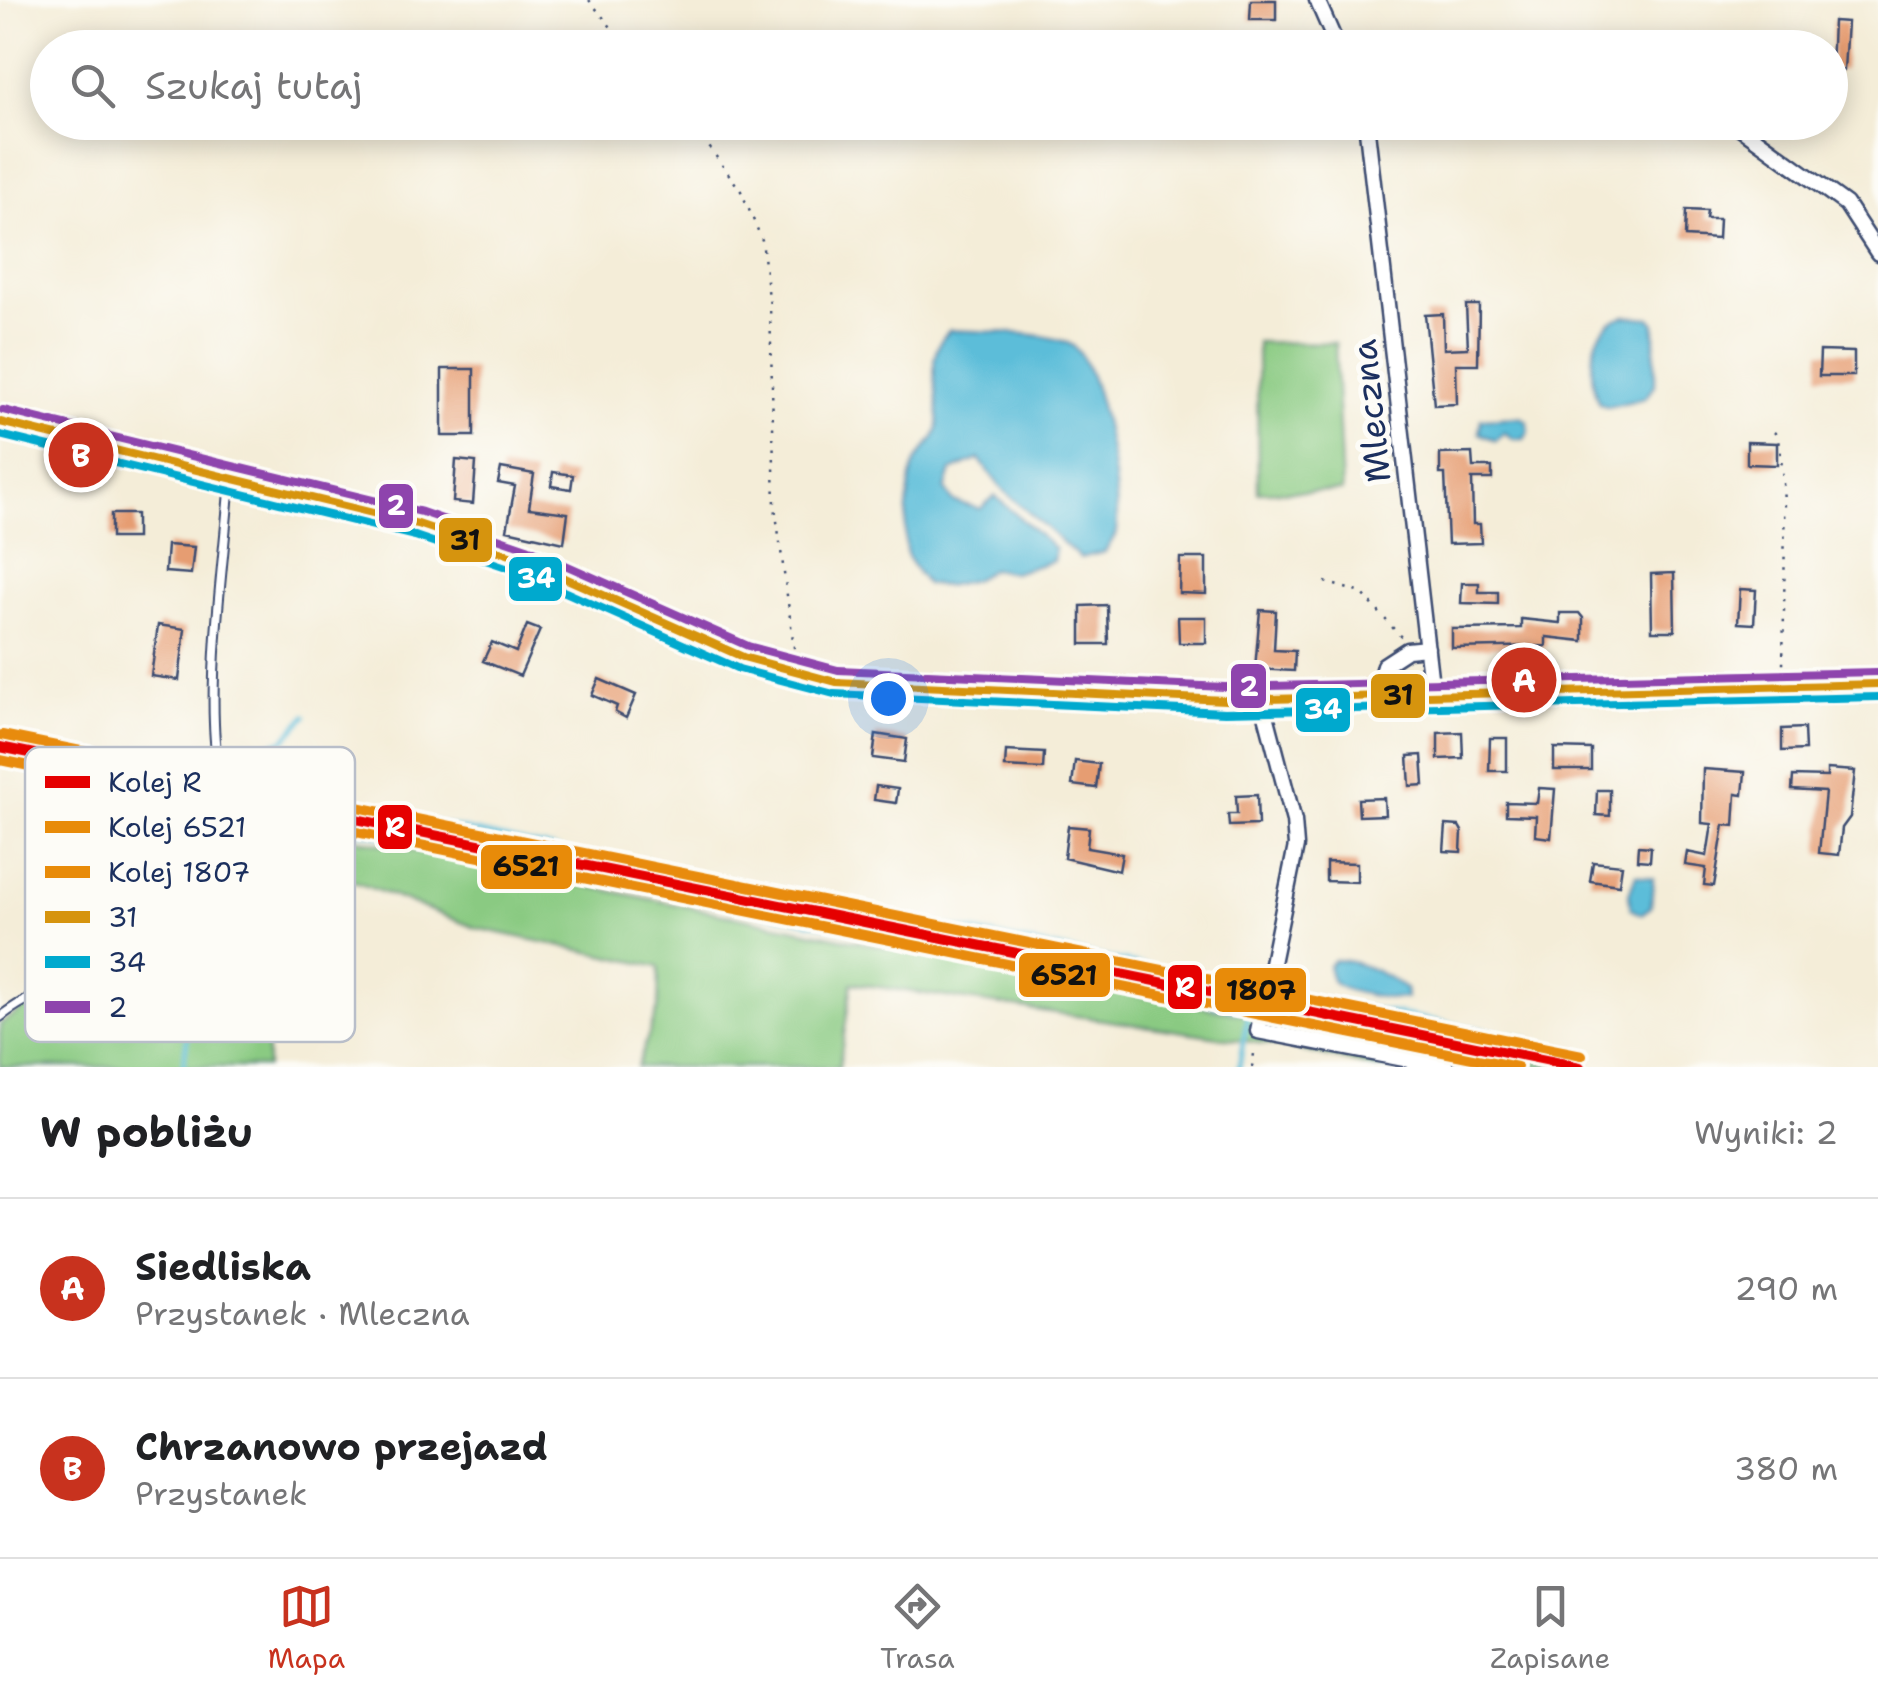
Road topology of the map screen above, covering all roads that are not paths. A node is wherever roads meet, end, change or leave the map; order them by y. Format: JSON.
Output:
{"nodes":[{"id":1,"x":1318,"y":0,"type":"edge"},
{"id":2,"x":1330,"y":30,"type":"edge"},
{"id":3,"x":1368,"y":140,"type":"edge"},
{"id":4,"x":1758,"y":140,"type":"edge"},
{"id":5,"x":1878,"y":253,"type":"edge"},
{"id":6,"x":0,"y":422,"type":"edge"},
{"id":7,"x":230,"y":479,"type":"junction"},
{"id":8,"x":1427,"y":648,"type":"junction"},
{"id":9,"x":1878,"y":684,"type":"edge"},
{"id":10,"x":1432,"y":694,"type":"junction"},
{"id":11,"x":1376,"y":697,"type":"junction"},
{"id":12,"x":1262,"y":700,"type":"junction"},
{"id":13,"x":216,"y":747,"type":"edge"},
{"id":14,"x":25,"y":1003,"type":"edge"},
{"id":15,"x":0,"y":1017,"type":"edge"},
{"id":16,"x":1446,"y":1067,"type":"edge"}],
"edges":[{"from":1,"to":2,"type":"street"},
{"from":3,"to":8,"type":"street","name":"Mleczna"},
{"from":4,"to":5,"type":"street"},
{"from":6,"to":7,"type":"main road"},
{"from":7,"to":12,"type":"main road"},
{"from":7,"to":13,"type":"lane"},
{"from":8,"to":10,"type":"street","name":"Mleczna"},
{"from":8,"to":11,"type":"street"},
{"from":9,"to":10,"type":"main road"},
{"from":10,"to":11,"type":"main road"},
{"from":11,"to":12,"type":"main road"},
{"from":12,"to":16,"type":"street"},
{"from":14,"to":15,"type":"lane"}]}
